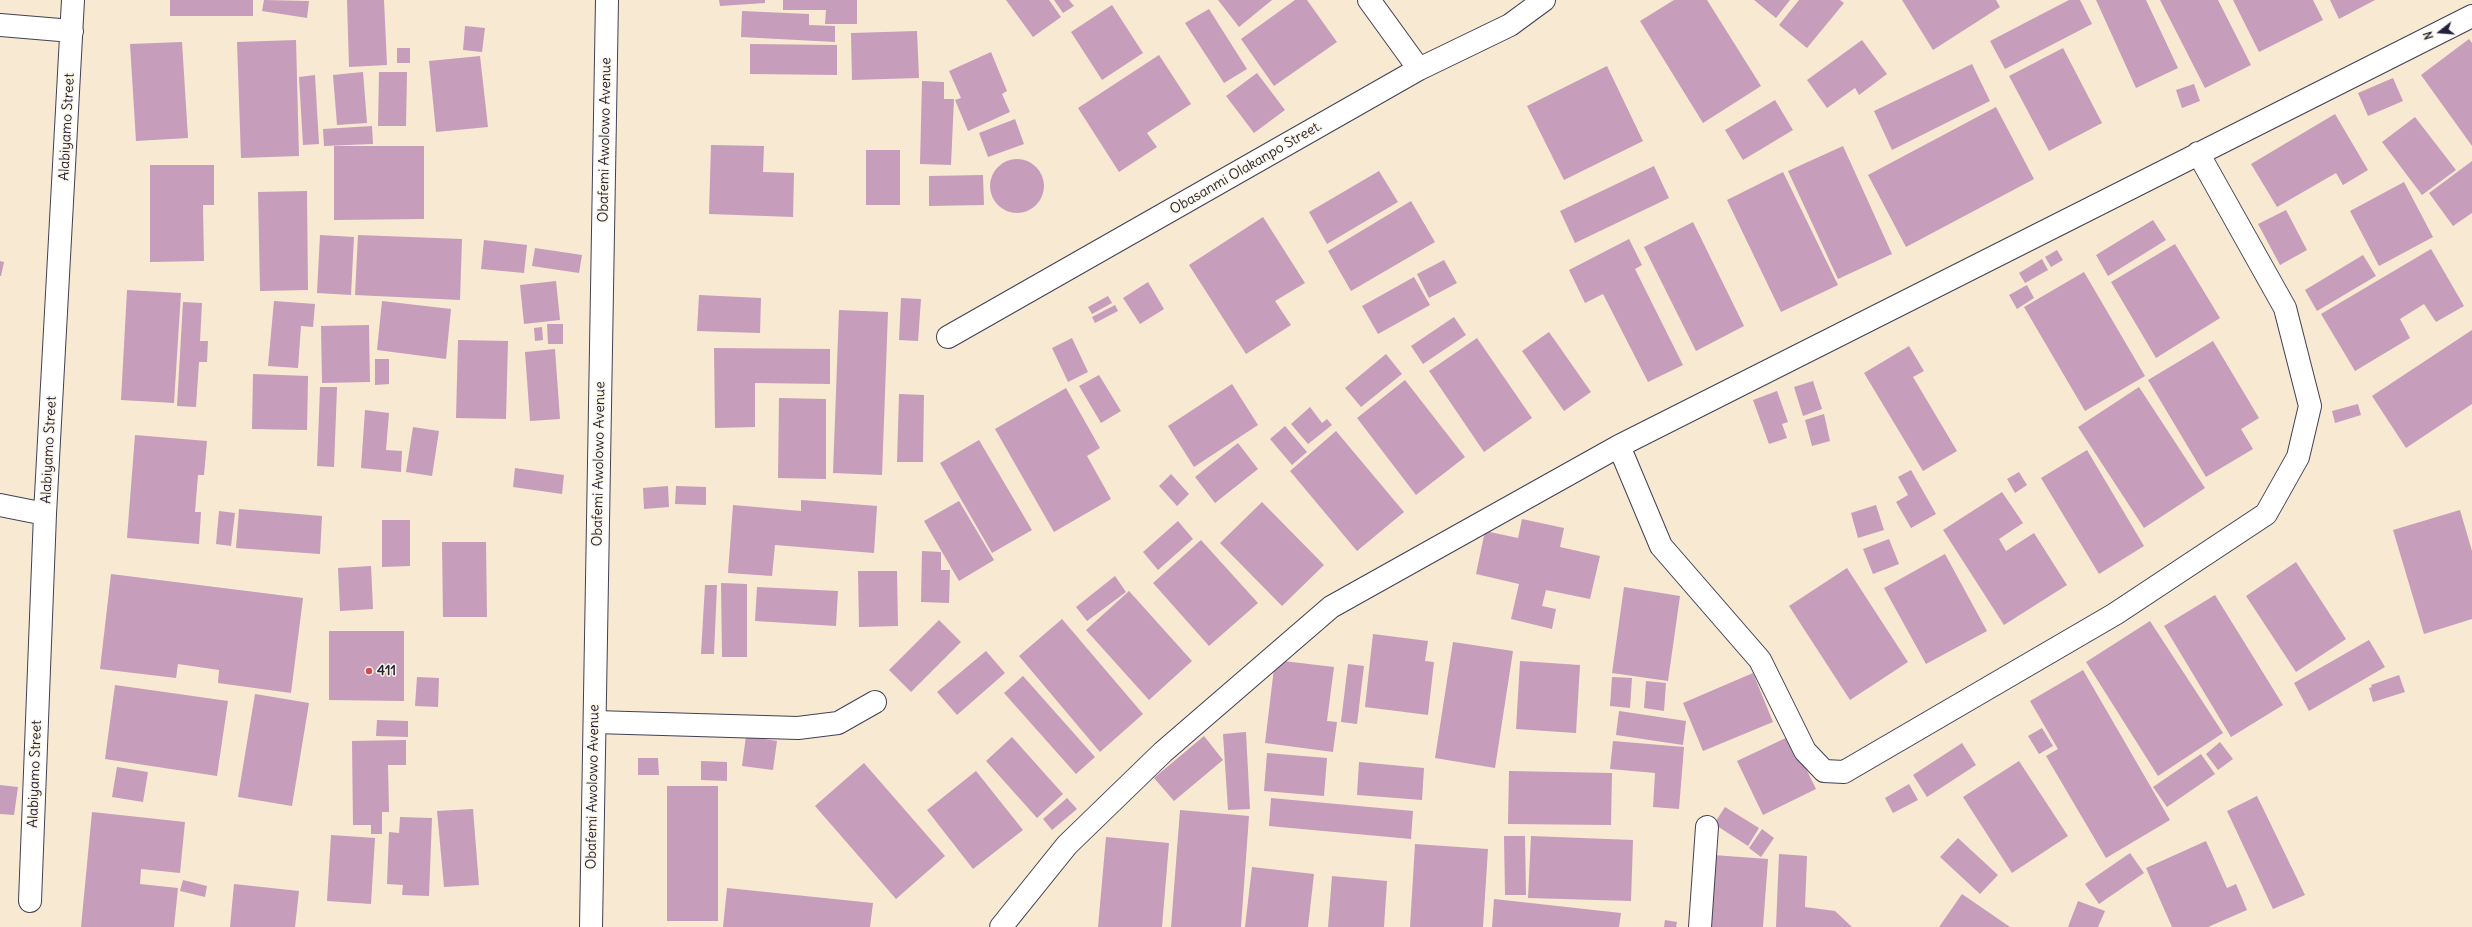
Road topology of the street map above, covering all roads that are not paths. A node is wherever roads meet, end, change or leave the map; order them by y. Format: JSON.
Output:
{"nodes":[{"id":1,"x":73,"y":0,"type":"edge"},
{"id":2,"x":607,"y":0,"type":"edge"},
{"id":3,"x":1369,"y":0,"type":"edge"},
{"id":4,"x":1544,"y":0,"type":"edge"},
{"id":5,"x":2472,"y":16,"type":"edge"},
{"id":6,"x":0,"y":25,"type":"edge"},
{"id":7,"x":72,"y":32,"type":"junction"},
{"id":8,"x":1419,"y":69,"type":"junction"},
{"id":9,"x":2198,"y":153,"type":"junction"},
{"id":10,"x":948,"y":337,"type":"dead end"},
{"id":11,"x":1619,"y":446,"type":"junction"},
{"id":12,"x":0,"y":505,"type":"edge"},
{"id":13,"x":45,"y":514,"type":"junction"},
{"id":14,"x":875,"y":702,"type":"dead end"},
{"id":15,"x":595,"y":722,"type":"junction"},
{"id":16,"x":1707,"y":827,"type":"dead end"},
{"id":17,"x":30,"y":901,"type":"dead end"},
{"id":18,"x":591,"y":927,"type":"edge"},
{"id":19,"x":1000,"y":927,"type":"edge"},
{"id":20,"x":1700,"y":927,"type":"edge"}],
"edges":[{"from":1,"to":7,"type":"street","name":"Alabiyamo Street"},
{"from":2,"to":15,"type":"street","name":"Obafemi Awolowo Avenue"},
{"from":3,"to":8,"type":"street"},
{"from":4,"to":8,"type":"street","name":"Obasanmi Olakanpo Street."},
{"from":5,"to":9,"type":"street"},
{"from":6,"to":7,"type":"street"},
{"from":7,"to":13,"type":"street","name":"Alabiyamo Street"},
{"from":8,"to":10,"type":"street","name":"Obasanmi Olakanpo Street."},
{"from":9,"to":11,"type":"street"},
{"from":9,"to":11,"type":"street"},
{"from":11,"to":19,"type":"street"},
{"from":12,"to":13,"type":"street"},
{"from":13,"to":17,"type":"street","name":"Alabiyamo Street"},
{"from":14,"to":15,"type":"street"},
{"from":15,"to":18,"type":"street","name":"Obafemi Awolowo Avenue"},
{"from":16,"to":20,"type":"street"}]}
